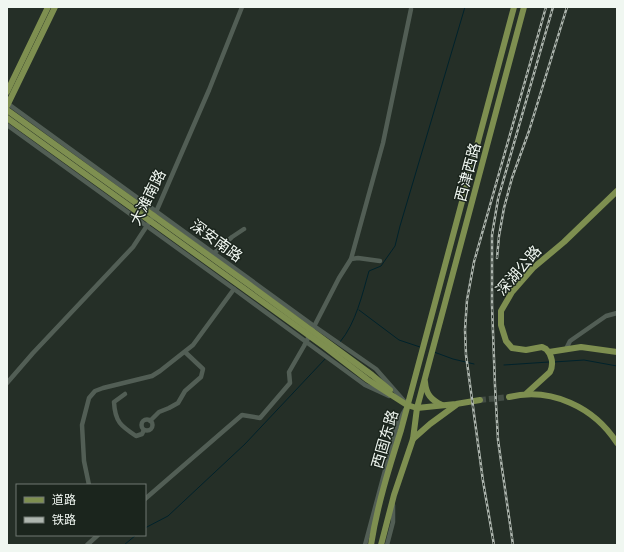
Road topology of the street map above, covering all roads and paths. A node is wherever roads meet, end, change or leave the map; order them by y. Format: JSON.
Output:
{"nodes":[{"id":1,"x":48,"y":7,"type":"edge"},
{"id":2,"x":55,"y":7,"type":"edge"},
{"id":3,"x":242,"y":7,"type":"edge"},
{"id":4,"x":514,"y":7,"type":"edge"},
{"id":5,"x":524,"y":7,"type":"edge"},
{"id":6,"x":411,"y":9,"type":"dead end"},
{"id":7,"x":7,"y":92,"type":"edge"},
{"id":8,"x":7,"y":106,"type":"edge"},
{"id":9,"x":7,"y":118,"type":"edge"},
{"id":10,"x":7,"y":125,"type":"edge"},
{"id":11,"x":617,"y":191,"type":"edge"},
{"id":12,"x":152,"y":219,"type":"junction"},
{"id":13,"x":244,"y":229,"type":"dead end"},
{"id":14,"x":212,"y":255,"type":"junction"},
{"id":15,"x":351,"y":259,"type":"junction"},
{"id":16,"x":380,"y":260,"type":"dead end"},
{"id":17,"x":234,"y":289,"type":"junction"},
{"id":18,"x":617,"y":314,"type":"edge"},
{"id":19,"x":311,"y":330,"type":"junction"},
{"id":20,"x":425,"y":340,"type":"joint"},
{"id":21,"x":305,"y":341,"type":"junction"},
{"id":22,"x":434,"y":343,"type":"joint"},
{"id":23,"x":566,"y":349,"type":"junction"},
{"id":24,"x":185,"y":352,"type":"junction"},
{"id":25,"x":617,"y":352,"type":"edge"},
{"id":26,"x":551,"y":355,"type":"junction"},
{"id":27,"x":370,"y":377,"type":"junction"},
{"id":28,"x":425,"y":381,"type":"junction"},
{"id":29,"x":7,"y":383,"type":"edge"},
{"id":30,"x":125,"y":394,"type":"dead end"},
{"id":31,"x":527,"y":394,"type":"junction"},
{"id":32,"x":509,"y":397,"type":"tunnel mouth"},
{"id":33,"x":480,"y":400,"type":"tunnel mouth"},
{"id":34,"x":456,"y":404,"type":"junction"},
{"id":35,"x":407,"y":405,"type":"junction"},
{"id":36,"x":442,"y":405,"type":"junction"},
{"id":37,"x":417,"y":408,"type":"junction"},
{"id":38,"x":150,"y":421,"type":"junction"},
{"id":39,"x":144,"y":430,"type":"junction"},
{"id":40,"x":413,"y":438,"type":"junction"},
{"id":41,"x":617,"y":442,"type":"edge"},
{"id":42,"x":89,"y":484,"type":"edge"},
{"id":43,"x":394,"y":495,"type":"junction"},
{"id":44,"x":146,"y":498,"type":"edge"},
{"id":45,"x":97,"y":536,"type":"edge"},
{"id":46,"x":87,"y":545,"type":"edge"},
{"id":47,"x":364,"y":545,"type":"edge"},
{"id":48,"x":371,"y":545,"type":"edge"},
{"id":49,"x":381,"y":545,"type":"edge"},
{"id":50,"x":387,"y":545,"type":"edge"}],
"edges":[{"from":1,"to":7,"type":"main road"},
{"from":2,"to":8,"type":"main road"},
{"from":3,"to":12,"type":"street","name":"大滩南路"},
{"from":4,"to":20,"type":"main road","name":"西津西路"},
{"from":5,"to":22,"type":"main road","name":"西津西路"},
{"from":6,"to":15,"type":"street"},
{"from":8,"to":12,"type":"main road","name":"深安南路"},
{"from":9,"to":12,"type":"main road","name":"深安南路"},
{"from":10,"to":12,"type":"street","name":"深安南路"},
{"from":11,"to":26,"type":"main road","name":"深湖公路"},
{"from":12,"to":14,"type":"main road","name":"深安南路"},
{"from":12,"to":17,"type":"street","name":"深安南路"},
{"from":12,"to":19,"type":"main road","name":"深安南路"},
{"from":12,"to":29,"type":"street","name":"大滩南路"},
{"from":13,"to":14,"type":"street"},
{"from":14,"to":19,"type":"main road","name":"深安南路"},
{"from":15,"to":16,"type":"street"},
{"from":15,"to":19,"type":"street"},
{"from":17,"to":21,"type":"street","name":"深安南路"},
{"from":17,"to":24,"type":"street"},
{"from":18,"to":23,"type":"street"},
{"from":19,"to":21,"type":"street"},
{"from":19,"to":27,"type":"main road","name":"深安南路"},
{"from":20,"to":35,"type":"main road","name":"西固东路"},
{"from":21,"to":27,"type":"street","name":"深安南路"},
{"from":21,"to":44,"type":"street"},
{"from":22,"to":28,"type":"main road","name":"西固东路"},
{"from":23,"to":25,"type":"main road"},
{"from":23,"to":26,"type":"main road"},
{"from":24,"to":38,"type":"street"},
{"from":24,"to":42,"type":"street"},
{"from":26,"to":31,"type":"main road"},
{"from":27,"to":35,"type":"main road","name":"深安南路"},
{"from":27,"to":35,"type":"street","name":"深安南路"},
{"from":28,"to":36,"type":"main road"},
{"from":28,"to":37,"type":"main road","name":"西固东路"},
{"from":30,"to":39,"type":"street"},
{"from":31,"to":32,"type":"main road"},
{"from":31,"to":41,"type":"main road"},
{"from":33,"to":34,"type":"main road"},
{"from":34,"to":36,"type":"main road"},
{"from":34,"to":40,"type":"main road"},
{"from":35,"to":37,"type":"main road"},
{"from":35,"to":47,"type":"street"},
{"from":35,"to":48,"type":"main road","name":"西固东路"},
{"from":36,"to":37,"type":"main road"},
{"from":37,"to":40,"type":"main road","name":"西固东路"},
{"from":38,"to":39,"type":"street"},
{"from":38,"to":39,"type":"street"},
{"from":40,"to":43,"type":"main road","name":"西固东路"},
{"from":43,"to":49,"type":"main road","name":"西固东路"},
{"from":43,"to":50,"type":"street"},
{"from":45,"to":46,"type":"street"}]}
